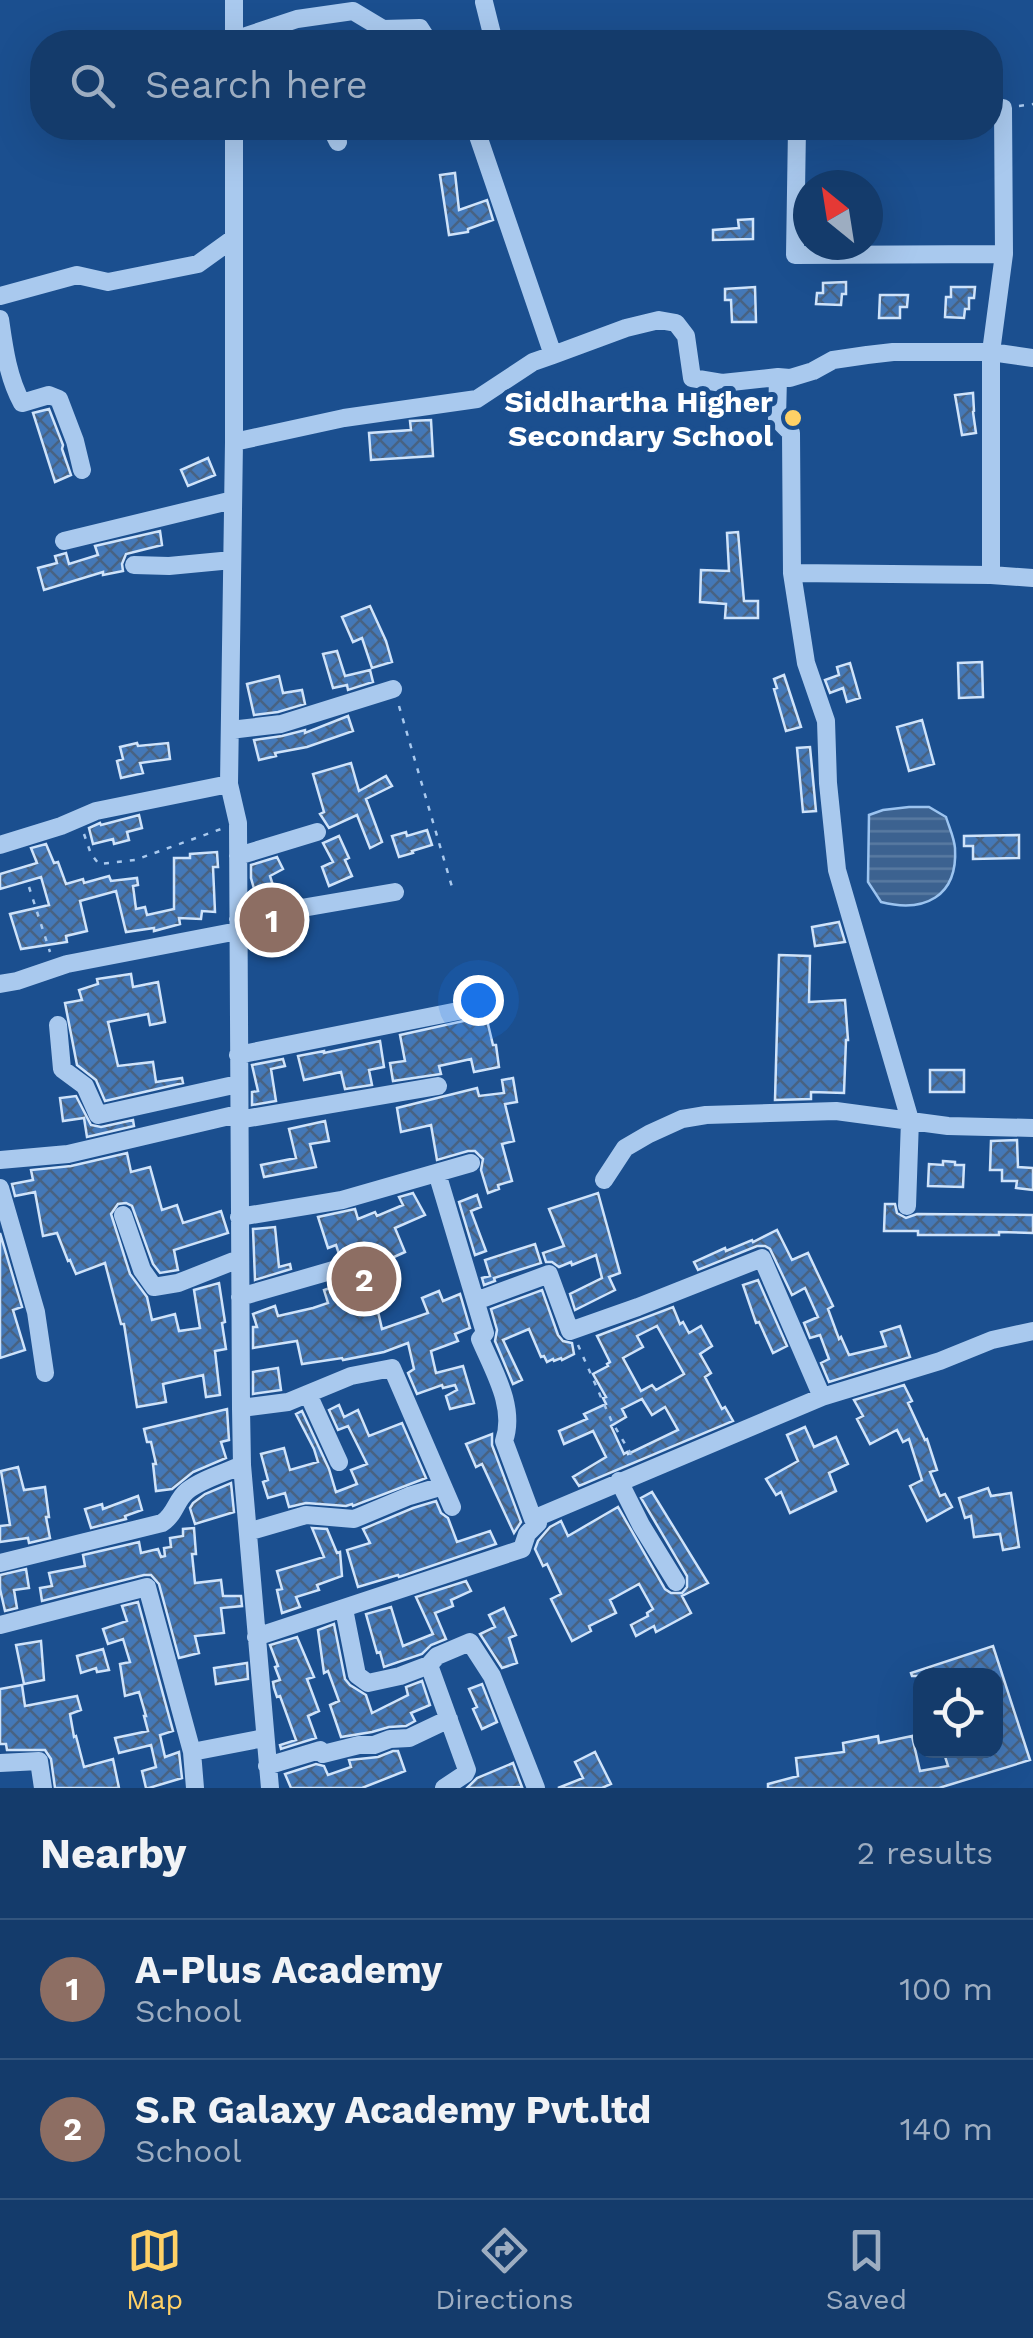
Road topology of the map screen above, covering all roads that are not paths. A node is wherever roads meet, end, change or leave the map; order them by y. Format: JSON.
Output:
{"nodes":[{"id":1,"x":234,"y":0,"type":"edge"},
{"id":2,"x":484,"y":2,"type":"edge"},
{"id":3,"x":234,"y":30,"type":"edge"},
{"id":4,"x":287,"y":30,"type":"edge"},
{"id":5,"x":421,"y":30,"type":"edge"},
{"id":6,"x":491,"y":30,"type":"edge"},
{"id":7,"x":1003,"y":108,"type":"edge"},
{"id":8,"x":234,"y":140,"type":"edge"},
{"id":9,"x":481,"y":140,"type":"edge"},
{"id":10,"x":797,"y":140,"type":"edge"},
{"id":11,"x":234,"y":238,"type":"junction"},
{"id":12,"x":1004,"y":254,"type":"junction"},
{"id":13,"x":0,"y":296,"type":"edge"},
{"id":14,"x":0,"y":319,"type":"edge"},
{"id":15,"x":991,"y":352,"type":"junction"},
{"id":16,"x":553,"y":354,"type":"junction"},
{"id":17,"x":1033,"y":358,"type":"edge"},
{"id":18,"x":778,"y":377,"type":"junction"},
{"id":19,"x":234,"y":442,"type":"junction"},
{"id":20,"x":82,"y":470,"type":"dead end"},
{"id":21,"x":233,"y":500,"type":"junction"},
{"id":22,"x":64,"y":541,"type":"dead end"},
{"id":23,"x":232,"y":560,"type":"junction"},
{"id":24,"x":134,"y":565,"type":"dead end"},
{"id":25,"x":792,"y":573,"type":"junction"},
{"id":26,"x":992,"y":575,"type":"junction"},
{"id":27,"x":1033,"y":578,"type":"edge"},
{"id":28,"x":393,"y":689,"type":"road end"},
{"id":29,"x":230,"y":730,"type":"junction"},
{"id":30,"x":229,"y":784,"type":"junction"},
{"id":31,"x":317,"y":832,"type":"dead end"},
{"id":32,"x":0,"y":844,"type":"edge"},
{"id":33,"x":238,"y":856,"type":"junction"},
{"id":34,"x":394,"y":892,"type":"dead end"},
{"id":35,"x":238,"y":925,"type":"junction"},
{"id":36,"x":0,"y":984,"type":"edge"},
{"id":37,"x":478,"y":1007,"type":"dead end"},
{"id":38,"x":58,"y":1025,"type":"dead end"},
{"id":39,"x":238,"y":1055,"type":"junction"},
{"id":40,"x":238,"y":1084,"type":"junction"},
{"id":41,"x":438,"y":1086,"type":"dead end"},
{"id":42,"x":238,"y":1117,"type":"junction"},
{"id":43,"x":910,"y":1120,"type":"junction"},
{"id":44,"x":1033,"y":1128,"type":"edge"},
{"id":45,"x":0,"y":1160,"type":"edge"},
{"id":46,"x":471,"y":1163,"type":"dead end"},
{"id":47,"x":437,"y":1173,"type":"junction"},
{"id":48,"x":604,"y":1180,"type":"dead end"},
{"id":49,"x":0,"y":1188,"type":"edge"},
{"id":50,"x":907,"y":1206,"type":"dead end"},
{"id":51,"x":123,"y":1215,"type":"dead end"},
{"id":52,"x":239,"y":1218,"type":"junction"},
{"id":53,"x":239,"y":1259,"type":"junction"},
{"id":54,"x":337,"y":1269,"type":"dead end"},
{"id":55,"x":240,"y":1297,"type":"junction"},
{"id":56,"x":476,"y":1301,"type":"junction"},
{"id":57,"x":1033,"y":1331,"type":"edge"},
{"id":58,"x":46,"y":1373,"type":"dead end"},
{"id":59,"x":308,"y":1394,"type":"junction"},
{"id":60,"x":822,"y":1397,"type":"junction"},
{"id":61,"x":240,"y":1408,"type":"junction"},
{"id":62,"x":340,"y":1462,"type":"dead end"},
{"id":63,"x":242,"y":1465,"type":"junction"},
{"id":64,"x":620,"y":1482,"type":"junction"},
{"id":65,"x":443,"y":1486,"type":"junction"},
{"id":66,"x":452,"y":1507,"type":"dead end"},
{"id":67,"x":533,"y":1519,"type":"junction"},
{"id":68,"x":248,"y":1532,"type":"junction"},
{"id":69,"x":0,"y":1563,"type":"edge"},
{"id":70,"x":676,"y":1582,"type":"dead end"},
{"id":71,"x":344,"y":1609,"type":"junction"},
{"id":72,"x":0,"y":1624,"type":"edge"},
{"id":73,"x":256,"y":1636,"type":"junction"},
{"id":74,"x":429,"y":1665,"type":"junction"},
{"id":75,"x":449,"y":1719,"type":"junction"},
{"id":76,"x":264,"y":1738,"type":"junction"},
{"id":77,"x":192,"y":1752,"type":"junction"},
{"id":78,"x":0,"y":1763,"type":"edge"},
{"id":79,"x":268,"y":1766,"type":"junction"},
{"id":80,"x":43,"y":1788,"type":"edge"},
{"id":81,"x":195,"y":1788,"type":"edge"},
{"id":82,"x":270,"y":1788,"type":"edge"},
{"id":83,"x":444,"y":1788,"type":"edge"},
{"id":84,"x":536,"y":1788,"type":"edge"}],
"edges":[{"from":1,"to":3,"type":"street"},
{"from":2,"to":6,"type":"street"},
{"from":4,"to":5,"type":"street"},
{"from":7,"to":12,"type":"street"},
{"from":8,"to":11,"type":"street"},
{"from":9,"to":16,"type":"street"},
{"from":10,"to":12,"type":"street"},
{"from":11,"to":13,"type":"street"},
{"from":11,"to":19,"type":"street"},
{"from":12,"to":15,"type":"street"},
{"from":14,"to":20,"type":"street"},
{"from":15,"to":17,"type":"street"},
{"from":15,"to":18,"type":"street"},
{"from":15,"to":26,"type":"street"},
{"from":16,"to":18,"type":"street"},
{"from":16,"to":19,"type":"street"},
{"from":18,"to":25,"type":"street"},
{"from":19,"to":21,"type":"street"},
{"from":21,"to":22,"type":"street"},
{"from":21,"to":23,"type":"street"},
{"from":23,"to":24,"type":"street"},
{"from":23,"to":29,"type":"street"},
{"from":25,"to":26,"type":"street"},
{"from":25,"to":43,"type":"street"},
{"from":26,"to":27,"type":"street"},
{"from":28,"to":29,"type":"street"},
{"from":29,"to":30,"type":"street"},
{"from":30,"to":32,"type":"street"},
{"from":30,"to":33,"type":"street"},
{"from":31,"to":33,"type":"street"},
{"from":33,"to":35,"type":"street"},
{"from":34,"to":35,"type":"street"},
{"from":35,"to":36,"type":"street"},
{"from":35,"to":39,"type":"street"},
{"from":37,"to":39,"type":"street"},
{"from":38,"to":40,"type":"street"},
{"from":39,"to":40,"type":"street"},
{"from":40,"to":42,"type":"street"},
{"from":41,"to":42,"type":"street"},
{"from":42,"to":45,"type":"street"},
{"from":42,"to":52,"type":"street"},
{"from":43,"to":44,"type":"street"},
{"from":43,"to":48,"type":"street"},
{"from":43,"to":50,"type":"street"},
{"from":46,"to":47,"type":"street"},
{"from":47,"to":52,"type":"street"},
{"from":47,"to":56,"type":"street"},
{"from":49,"to":58,"type":"street"},
{"from":51,"to":53,"type":"street"},
{"from":52,"to":53,"type":"street"},
{"from":53,"to":55,"type":"street"},
{"from":54,"to":55,"type":"street"},
{"from":55,"to":61,"type":"street"},
{"from":56,"to":60,"type":"street"},
{"from":56,"to":67,"type":"street"},
{"from":57,"to":60,"type":"street"},
{"from":59,"to":61,"type":"street"},
{"from":59,"to":62,"type":"street"},
{"from":59,"to":65,"type":"street"},
{"from":60,"to":64,"type":"street"},
{"from":61,"to":63,"type":"street"},
{"from":63,"to":68,"type":"street"},
{"from":63,"to":69,"type":"street"},
{"from":64,"to":67,"type":"street"},
{"from":64,"to":70,"type":"street"},
{"from":65,"to":66,"type":"street"},
{"from":65,"to":68,"type":"street"},
{"from":67,"to":71,"type":"street"},
{"from":68,"to":73,"type":"street"},
{"from":71,"to":73,"type":"street"},
{"from":71,"to":74,"type":"street"},
{"from":72,"to":77,"type":"street"},
{"from":73,"to":76,"type":"street"},
{"from":74,"to":75,"type":"street"},
{"from":74,"to":84,"type":"street"},
{"from":75,"to":79,"type":"street"},
{"from":75,"to":83,"type":"street"},
{"from":76,"to":77,"type":"street"},
{"from":76,"to":79,"type":"street"},
{"from":77,"to":81,"type":"street"},
{"from":78,"to":80,"type":"street"},
{"from":79,"to":82,"type":"street"}]}
